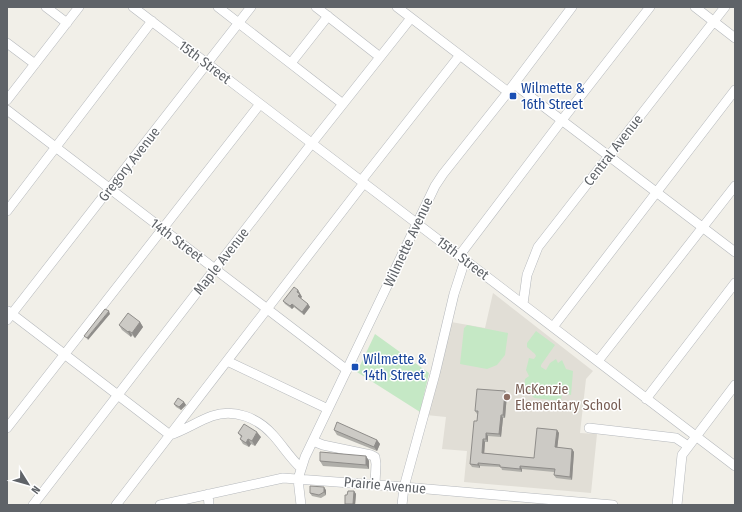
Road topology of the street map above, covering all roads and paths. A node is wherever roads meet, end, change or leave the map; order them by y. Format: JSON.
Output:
{"nodes":[{"id":1,"x":46,"y":7,"type":"edge"},
{"id":2,"x":79,"y":7,"type":"edge"},
{"id":3,"x":133,"y":7,"type":"edge"},
{"id":4,"x":218,"y":7,"type":"edge"},
{"id":5,"x":251,"y":7,"type":"edge"},
{"id":6,"x":316,"y":7,"type":"edge"},
{"id":7,"x":397,"y":7,"type":"edge"},
{"id":8,"x":650,"y":7,"type":"edge"},
{"id":9,"x":695,"y":7,"type":"edge"},
{"id":10,"x":725,"y":7,"type":"edge"},
{"id":11,"x":569,"y":8,"type":"edge"},
{"id":12,"x":328,"y":16,"type":"junction"},
{"id":13,"x":411,"y":18,"type":"junction"},
{"id":14,"x":152,"y":22,"type":"junction"},
{"id":15,"x":714,"y":22,"type":"junction"},
{"id":16,"x":66,"y":23,"type":"junction"},
{"id":17,"x":238,"y":23,"type":"junction"},
{"id":18,"x":735,"y":38,"type":"edge"},
{"id":19,"x":7,"y":43,"type":"edge"},
{"id":20,"x":460,"y":55,"type":"junction"},
{"id":21,"x":380,"y":57,"type":"junction"},
{"id":22,"x":207,"y":63,"type":"junction"},
{"id":23,"x":291,"y":63,"type":"junction"},
{"id":24,"x":34,"y":64,"type":"junction"},
{"id":25,"x":514,"y":84,"type":"junction"},
{"id":26,"x":735,"y":90,"type":"edge"},
{"id":27,"x":508,"y":92,"type":"junction"},
{"id":28,"x":7,"y":100,"type":"edge"},
{"id":29,"x":260,"y":104,"type":"junction"},
{"id":30,"x":343,"y":104,"type":"junction"},
{"id":31,"x":7,"y":110,"type":"edge"},
{"id":32,"x":562,"y":120,"type":"junction"},
{"id":33,"x":312,"y":143,"type":"junction"},
{"id":34,"x":56,"y":148,"type":"junction"},
{"id":35,"x":609,"y":156,"type":"junction"},
{"id":36,"x":362,"y":182,"type":"junction"},
{"id":37,"x":735,"y":186,"type":"edge"},
{"id":38,"x":110,"y":189,"type":"junction"},
{"id":39,"x":656,"y":192,"type":"junction"},
{"id":40,"x":7,"y":211,"type":"edge"},
{"id":41,"x":418,"y":224,"type":"junction"},
{"id":42,"x":703,"y":228,"type":"junction"},
{"id":43,"x":162,"y":229,"type":"junction"},
{"id":44,"x":735,"y":252,"type":"edge"},
{"id":45,"x":462,"y":258,"type":"junction"},
{"id":46,"x":215,"y":269,"type":"junction"},
{"id":47,"x":735,"y":283,"type":"edge"},
{"id":48,"x":523,"y":304,"type":"junction"},
{"id":49,"x":267,"y":309,"type":"junction"},
{"id":50,"x":9,"y":315,"type":"edge"},
{"id":51,"x":553,"y":327,"type":"junction"},
{"id":52,"x":64,"y":354,"type":"junction"},
{"id":53,"x":227,"y":361,"type":"junction"},
{"id":54,"x":598,"y":361,"type":"junction"},
{"id":55,"x":347,"y":370,"type":"junction"},
{"id":56,"x":735,"y":386,"type":"edge"},
{"id":57,"x":118,"y":395,"type":"junction"},
{"id":58,"x":646,"y":399,"type":"junction"},
{"id":59,"x":328,"y":408,"type":"junction"},
{"id":60,"x":7,"y":428,"type":"edge"},
{"id":61,"x":589,"y":428,"type":"dead end"},
{"id":62,"x":170,"y":435,"type":"junction"},
{"id":63,"x":695,"y":436,"type":"junction"},
{"id":64,"x":313,"y":440,"type":"junction"},
{"id":65,"x":688,"y":446,"type":"junction"},
{"id":66,"x":735,"y":466,"type":"edge"},
{"id":67,"x":301,"y":468,"type":"junction"},
{"id":68,"x":298,"y":479,"type":"junction"},
{"id":69,"x":375,"y":484,"type":"junction"},
{"id":70,"x":404,"y":486,"type":"junction"},
{"id":71,"x":208,"y":494,"type":"junction"},
{"id":72,"x":506,"y":500,"type":"edge"},
{"id":73,"x":33,"y":505,"type":"edge"},
{"id":74,"x":116,"y":505,"type":"edge"},
{"id":75,"x":160,"y":505,"type":"edge"},
{"id":76,"x":209,"y":505,"type":"edge"},
{"id":77,"x":301,"y":505,"type":"edge"},
{"id":78,"x":402,"y":505,"type":"edge"},
{"id":79,"x":613,"y":505,"type":"edge"},
{"id":80,"x":677,"y":505,"type":"edge"}],
"edges":[{"from":1,"to":16,"type":"street"},
{"from":2,"to":16,"type":"street"},
{"from":3,"to":14,"type":"street","name":"15th Street"},
{"from":4,"to":17,"type":"street"},
{"from":5,"to":17,"type":"street","name":"Gregory Avenue"},
{"from":6,"to":12,"type":"street"},
{"from":7,"to":13,"type":"street"},
{"from":8,"to":32,"type":"street"},
{"from":9,"to":15,"type":"street"},
{"from":10,"to":15,"type":"street","name":"Central Avenue"},
{"from":11,"to":25,"type":"street","name":"Wilmette Avenue"},
{"from":12,"to":21,"type":"street"},
{"from":12,"to":23,"type":"street"},
{"from":13,"to":20,"type":"street"},
{"from":13,"to":21,"type":"street","name":"Maple Avenue"},
{"from":14,"to":22,"type":"street","name":"15th Street"},
{"from":14,"to":34,"type":"street"},
{"from":15,"to":18,"type":"street"},
{"from":15,"to":35,"type":"street","name":"Central Avenue"},
{"from":16,"to":24,"type":"street"},
{"from":17,"to":22,"type":"street","name":"Gregory Avenue"},
{"from":17,"to":23,"type":"street"},
{"from":19,"to":24,"type":"street"},
{"from":20,"to":27,"type":"street"},
{"from":20,"to":36,"type":"street"},
{"from":21,"to":30,"type":"street","name":"Maple Avenue"},
{"from":22,"to":29,"type":"street","name":"15th Street"},
{"from":22,"to":38,"type":"street","name":"Gregory Avenue"},
{"from":23,"to":30,"type":"street"},
{"from":24,"to":28,"type":"street"},
{"from":25,"to":27,"type":"street","name":"Wilmette Avenue"},
{"from":25,"to":32,"type":"street"},
{"from":26,"to":39,"type":"street"},
{"from":27,"to":41,"type":"street","name":"Wilmette Avenue"},
{"from":29,"to":33,"type":"street","name":"15th Street"},
{"from":29,"to":43,"type":"street"},
{"from":30,"to":33,"type":"street","name":"Maple Avenue"},
{"from":31,"to":34,"type":"street","name":"14th Street"},
{"from":32,"to":35,"type":"street"},
{"from":32,"to":45,"type":"street"},
{"from":33,"to":36,"type":"street","name":"15th Street"},
{"from":33,"to":46,"type":"street","name":"Maple Avenue"},
{"from":34,"to":38,"type":"street","name":"14th Street"},
{"from":34,"to":40,"type":"street"},
{"from":35,"to":39,"type":"street"},
{"from":35,"to":48,"type":"street","name":"Central Avenue"},
{"from":36,"to":41,"type":"street","name":"15th Street"},
{"from":36,"to":49,"type":"street"},
{"from":37,"to":42,"type":"street"},
{"from":38,"to":43,"type":"street","name":"14th Street"},
{"from":38,"to":50,"type":"street","name":"Gregory Avenue"},
{"from":39,"to":42,"type":"street"},
{"from":39,"to":51,"type":"street"},
{"from":41,"to":45,"type":"street","name":"15th Street"},
{"from":41,"to":55,"type":"street","name":"Wilmette Avenue"},
{"from":42,"to":44,"type":"street"},
{"from":42,"to":54,"type":"street"},
{"from":43,"to":46,"type":"street","name":"14th Street"},
{"from":43,"to":52,"type":"street"},
{"from":45,"to":48,"type":"street","name":"15th Street"},
{"from":45,"to":70,"type":"street"},
{"from":46,"to":49,"type":"street","name":"14th Street"},
{"from":46,"to":57,"type":"street","name":"Maple Avenue"},
{"from":47,"to":58,"type":"street"},
{"from":48,"to":51,"type":"street","name":"15th Street"},
{"from":49,"to":53,"type":"street"},
{"from":49,"to":55,"type":"street","name":"14th Street"},
{"from":50,"to":52,"type":"street"},
{"from":51,"to":54,"type":"street","name":"15th Street"},
{"from":52,"to":57,"type":"street"},
{"from":52,"to":60,"type":"street"},
{"from":53,"to":59,"type":"street"},
{"from":53,"to":62,"type":"street"},
{"from":54,"to":58,"type":"street","name":"15th Street"},
{"from":55,"to":59,"type":"street","name":"Wilmette Avenue"},
{"from":56,"to":63,"type":"street"},
{"from":57,"to":62,"type":"street"},
{"from":57,"to":73,"type":"street","name":"Maple Avenue"},
{"from":58,"to":63,"type":"street","name":"15th Street"},
{"from":59,"to":64,"type":"street","name":"Wilmette Avenue"},
{"from":61,"to":65,"type":"street"},
{"from":62,"to":67,"type":"street"},
{"from":62,"to":74,"type":"street"},
{"from":63,"to":65,"type":"street"},
{"from":63,"to":66,"type":"street","name":"15th Street"},
{"from":64,"to":67,"type":"street","name":"Wilmette Avenue"},
{"from":64,"to":69,"type":"street"},
{"from":65,"to":80,"type":"street"},
{"from":67,"to":68,"type":"street","name":"Wilmette Avenue"},
{"from":68,"to":69,"type":"street","name":"Prairie Avenue"},
{"from":68,"to":71,"type":"street","name":"Prairie Avenue"},
{"from":68,"to":77,"type":"street","name":"Wilmette Avenue"},
{"from":69,"to":70,"type":"street","name":"Prairie Avenue"},
{"from":70,"to":72,"type":"street","name":"Prairie Avenue"},
{"from":70,"to":78,"type":"street"},
{"from":71,"to":75,"type":"street","name":"Prairie Avenue"},
{"from":71,"to":76,"type":"street"},
{"from":72,"to":79,"type":"street","name":"Prairie Avenue"}]}
